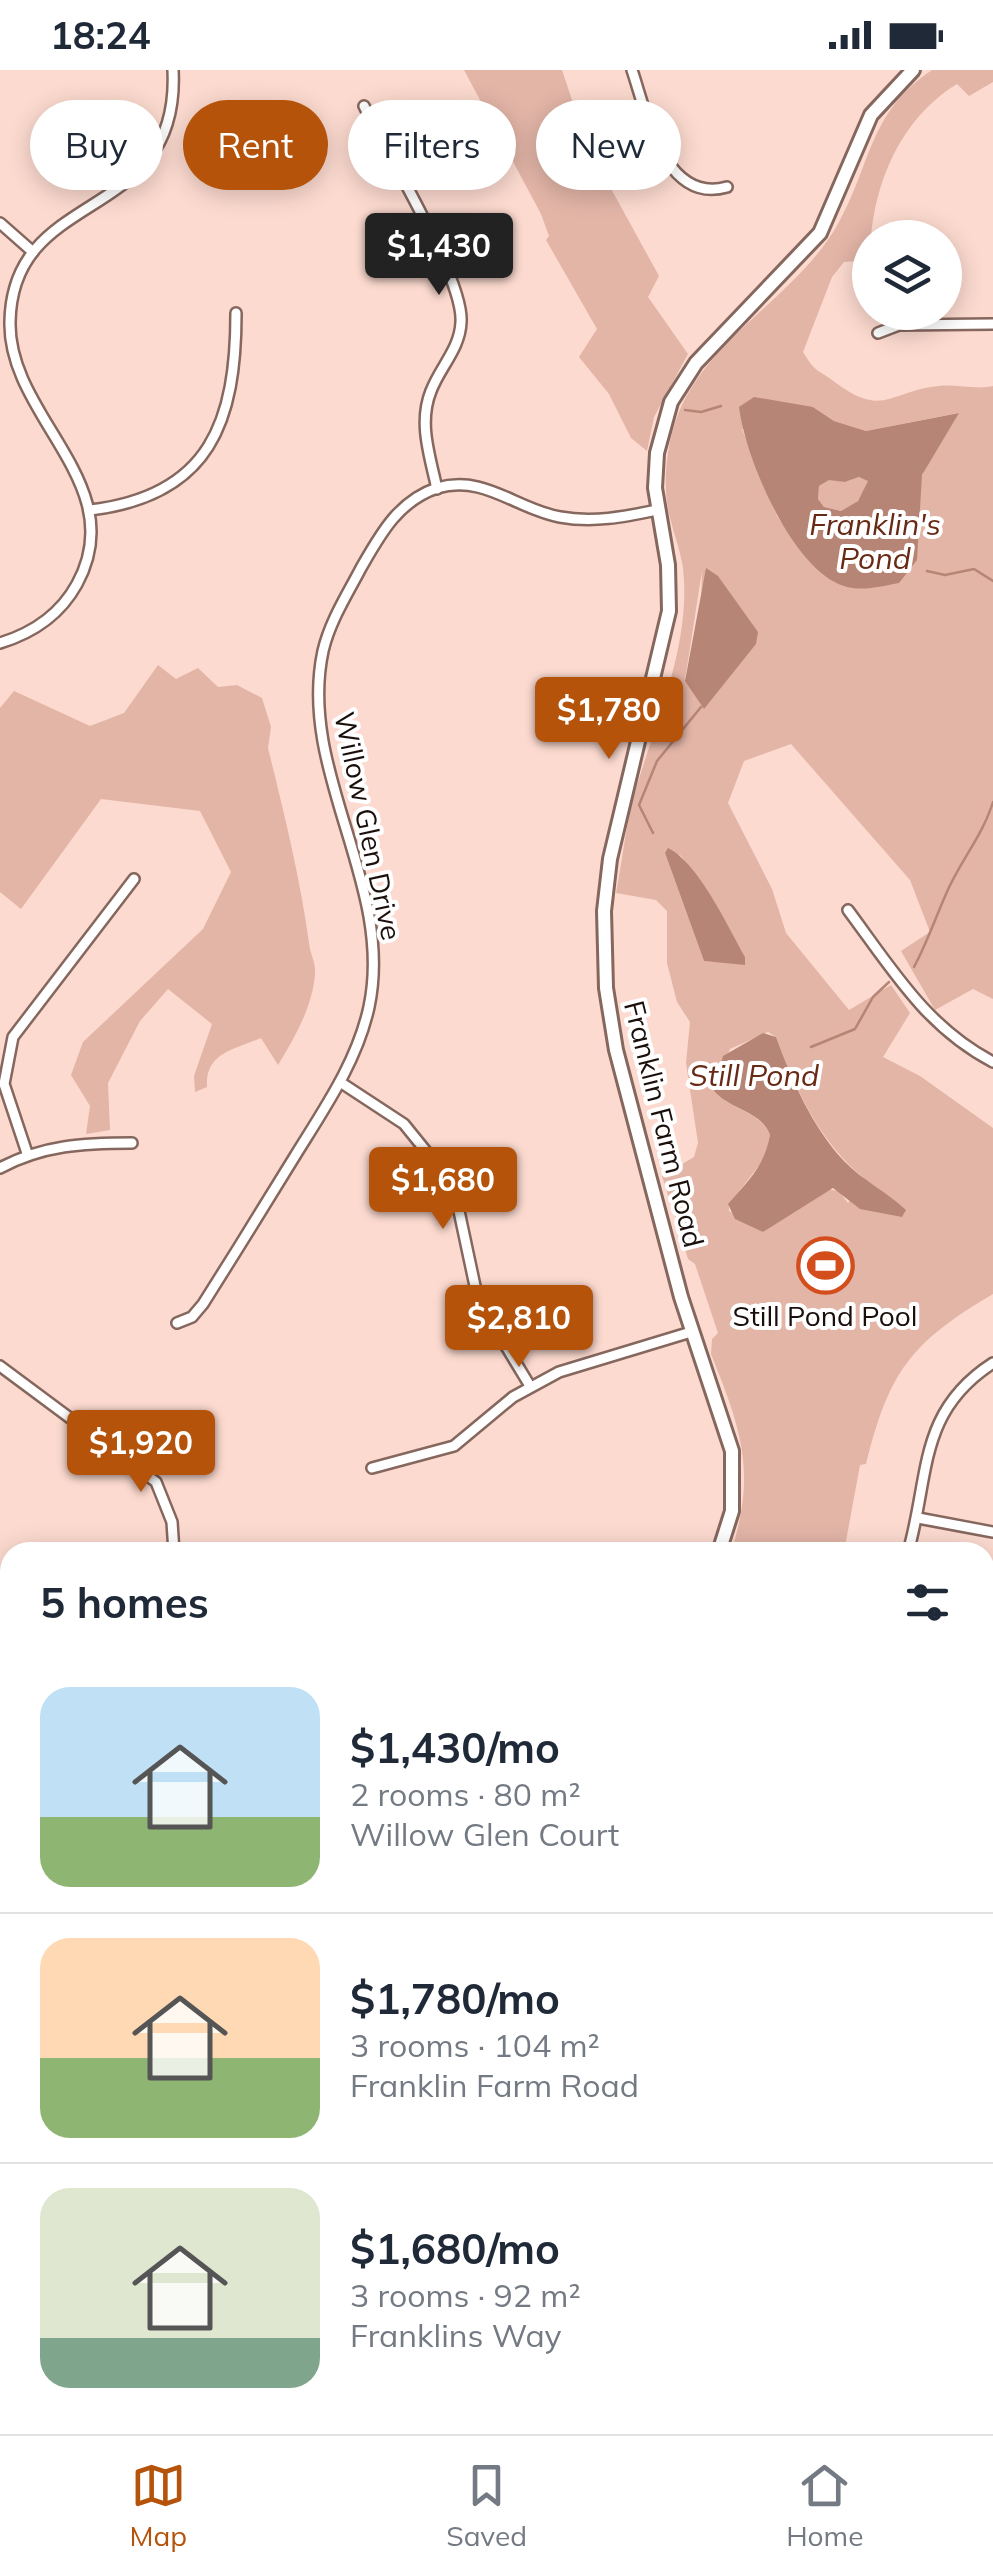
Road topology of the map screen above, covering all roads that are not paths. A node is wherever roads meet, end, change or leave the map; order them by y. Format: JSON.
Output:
{"nodes":[{"id":1,"x":173,"y":70,"type":"edge"},
{"id":2,"x":632,"y":70,"type":"edge"},
{"id":3,"x":912,"y":70,"type":"edge"},
{"id":4,"x":727,"y":187,"type":"dead end"},
{"id":5,"x":406,"y":190,"type":"edge"},
{"id":6,"x":0,"y":223,"type":"edge"},
{"id":7,"x":32,"y":252,"type":"junction"},
{"id":8,"x":236,"y":312,"type":"dead end"},
{"id":9,"x":993,"y":324,"type":"edge"},
{"id":10,"x":878,"y":333,"type":"dead end"},
{"id":11,"x":437,"y":488,"type":"junction"},
{"id":12,"x":90,"y":510,"type":"junction"},
{"id":13,"x":657,"y":510,"type":"junction"},
{"id":14,"x":0,"y":643,"type":"edge"},
{"id":15,"x":134,"y":879,"type":"dead end"},
{"id":16,"x":848,"y":910,"type":"dead end"},
{"id":17,"x":993,"y":1062,"type":"edge"},
{"id":18,"x":340,"y":1082,"type":"junction"},
{"id":19,"x":132,"y":1143,"type":"dead end"},
{"id":20,"x":28,"y":1153,"type":"junction"},
{"id":21,"x":0,"y":1168,"type":"edge"},
{"id":22,"x":176,"y":1323,"type":"dead end"},
{"id":23,"x":691,"y":1332,"type":"junction"},
{"id":24,"x":993,"y":1363,"type":"edge"},
{"id":25,"x":0,"y":1366,"type":"edge"},
{"id":26,"x":530,"y":1386,"type":"junction"},
{"id":27,"x":372,"y":1468,"type":"dead end"},
{"id":28,"x":918,"y":1518,"type":"junction"},
{"id":29,"x":993,"y":1532,"type":"edge"},
{"id":30,"x":173,"y":1542,"type":"edge"},
{"id":31,"x":722,"y":1542,"type":"edge"},
{"id":32,"x":911,"y":1542,"type":"edge"}],
"edges":[{"from":1,"to":7,"type":"street"},
{"from":2,"to":4,"type":"street"},
{"from":3,"to":13,"type":"street","name":"Franklin Farm Road"},
{"from":5,"to":11,"type":"street"},
{"from":6,"to":7,"type":"street"},
{"from":7,"to":12,"type":"street"},
{"from":8,"to":12,"type":"street"},
{"from":9,"to":10,"type":"street"},
{"from":11,"to":13,"type":"street"},
{"from":11,"to":18,"type":"street","name":"Willow Glen Drive"},
{"from":12,"to":14,"type":"street"},
{"from":13,"to":23,"type":"street","name":"Franklin Farm Road"},
{"from":15,"to":20,"type":"street"},
{"from":16,"to":17,"type":"street"},
{"from":18,"to":22,"type":"street","name":"Willow Glen Drive"},
{"from":18,"to":26,"type":"street"},
{"from":19,"to":20,"type":"street"},
{"from":20,"to":21,"type":"street"},
{"from":23,"to":26,"type":"street"},
{"from":23,"to":31,"type":"street","name":"Franklin Farm Road"},
{"from":24,"to":28,"type":"street"},
{"from":25,"to":30,"type":"street"},
{"from":26,"to":27,"type":"street"},
{"from":28,"to":29,"type":"street"},
{"from":28,"to":32,"type":"street"}]}
